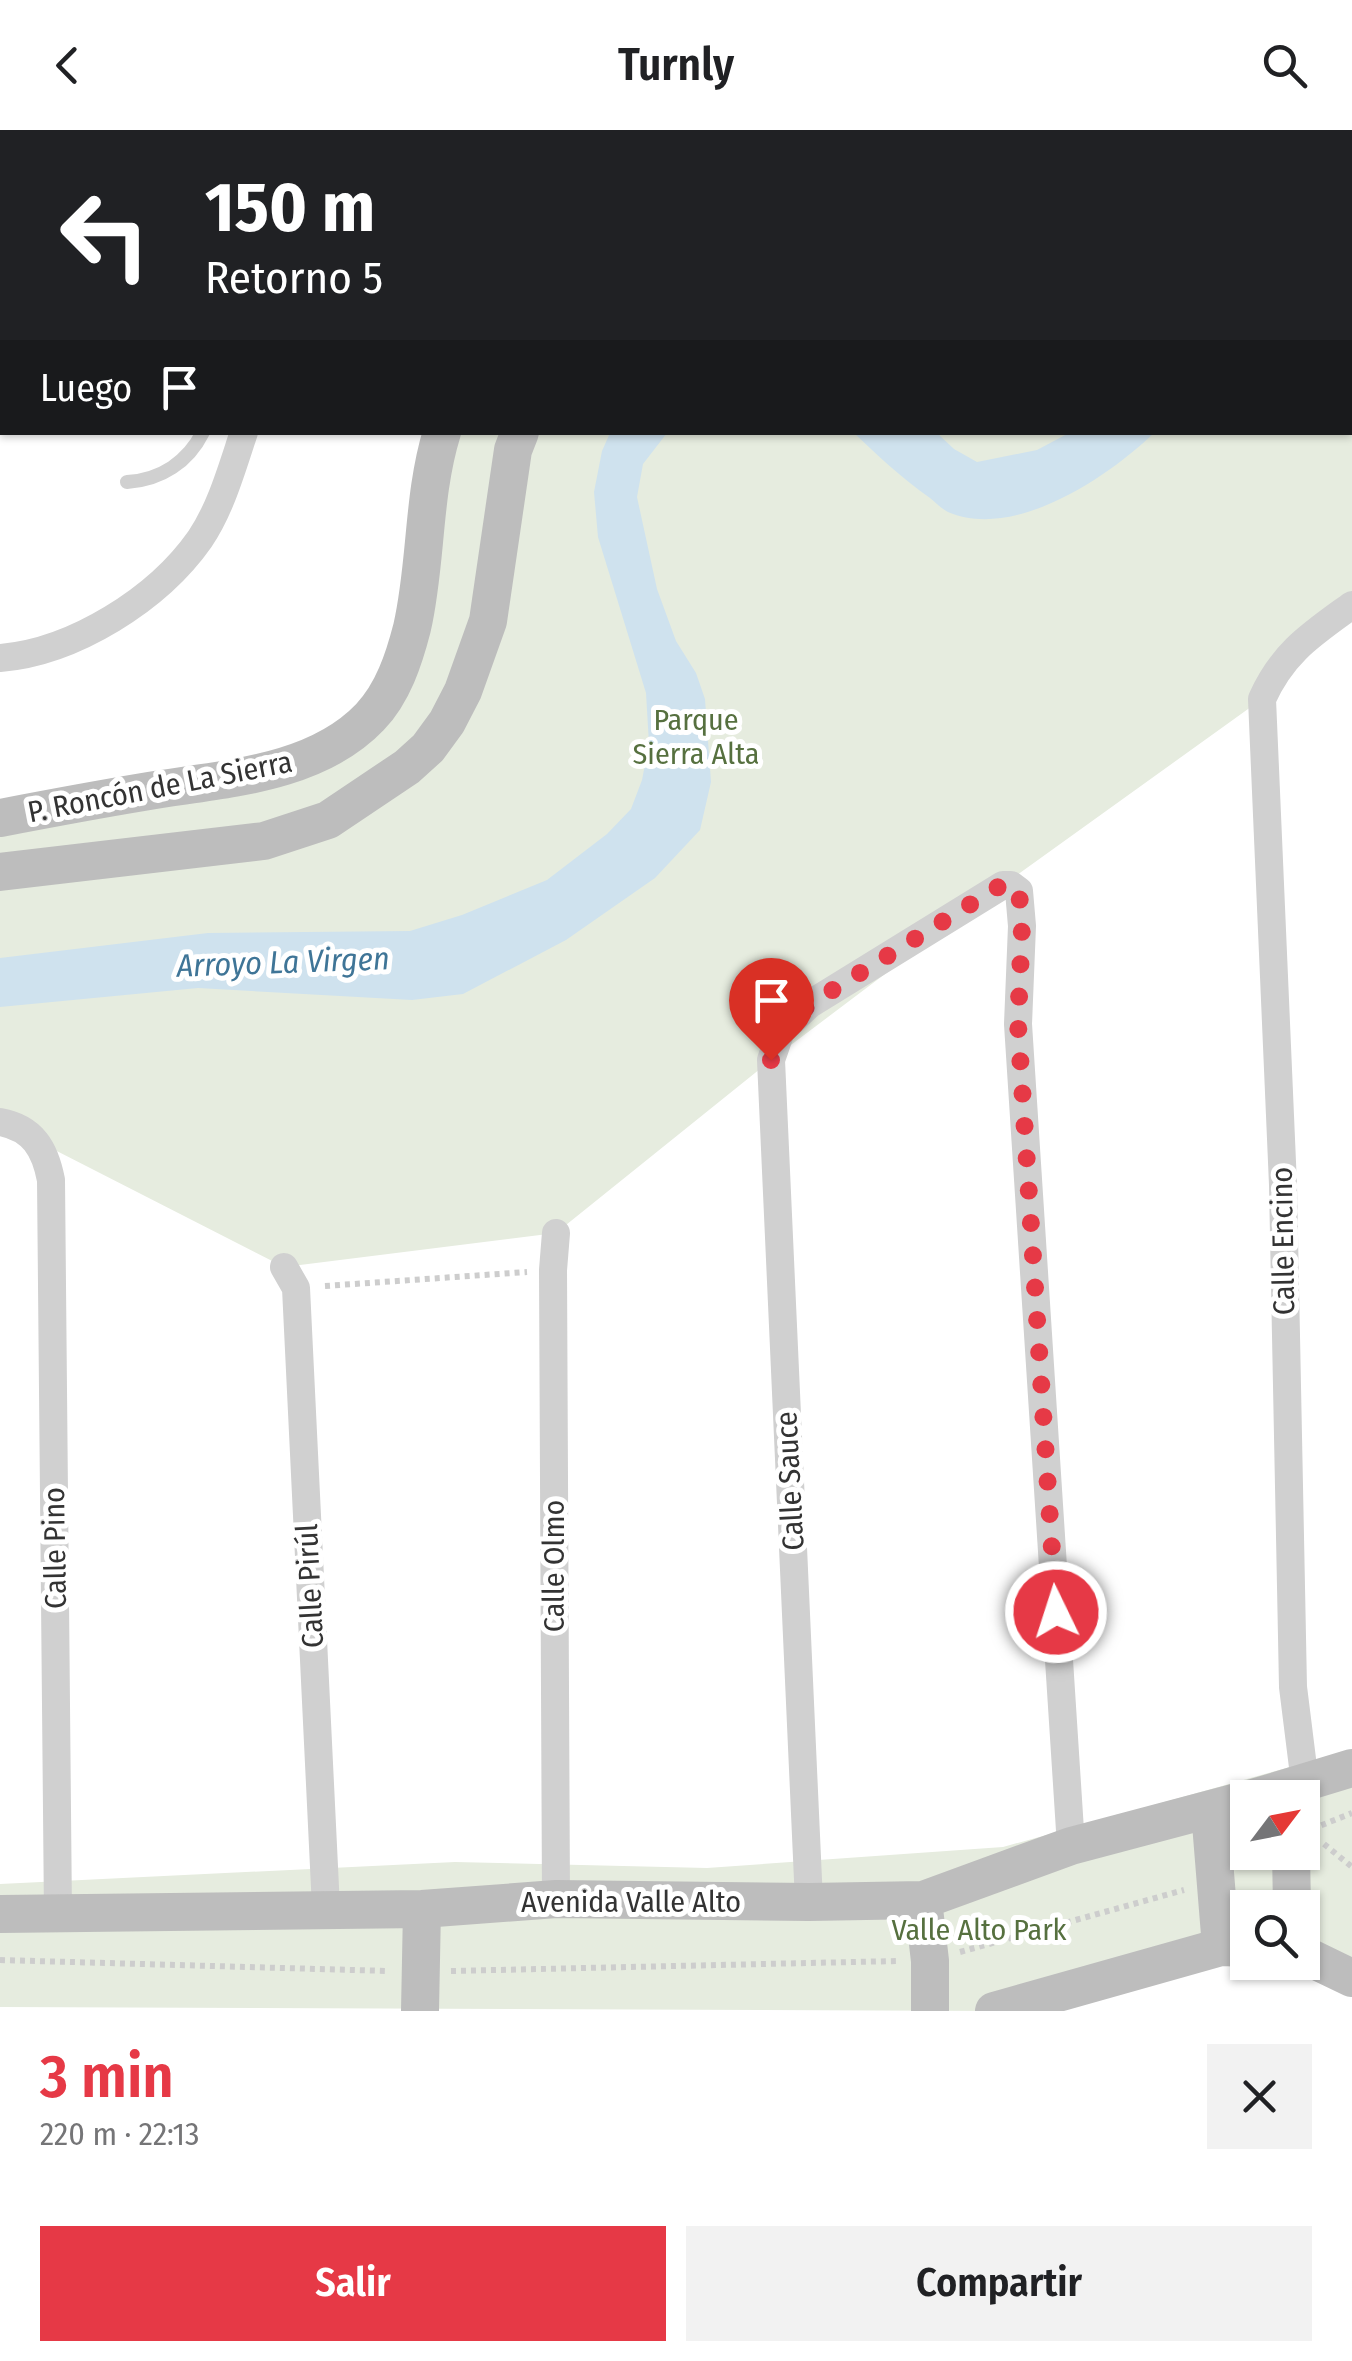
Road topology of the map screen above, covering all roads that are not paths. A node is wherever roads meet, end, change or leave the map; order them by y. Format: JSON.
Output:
{"nodes":[{"id":1,"x":202,"y":435,"type":"edge"},
{"id":2,"x":243,"y":435,"type":"edge"},
{"id":3,"x":441,"y":435,"type":"edge"},
{"id":4,"x":519,"y":435,"type":"edge"},
{"id":5,"x":127,"y":482,"type":"dead end"},
{"id":6,"x":1352,"y":605,"type":"edge"},
{"id":7,"x":0,"y":658,"type":"edge"},
{"id":8,"x":0,"y":818,"type":"edge"},
{"id":9,"x":0,"y":872,"type":"edge"},
{"id":10,"x":0,"y":1122,"type":"edge"},
{"id":11,"x":556,"y":1233,"type":"dead end"},
{"id":12,"x":290,"y":1278,"type":"road end"},
{"id":13,"x":1352,"y":1768,"type":"edge"},
{"id":14,"x":1295,"y":1780,"type":"edge"},
{"id":15,"x":1319,"y":1780,"type":"edge"},
{"id":16,"x":1230,"y":1804,"type":"edge"},
{"id":17,"x":1210,"y":1811,"type":"junction"},
{"id":18,"x":1072,"y":1846,"type":"junction"},
{"id":19,"x":556,"y":1899,"type":"junction"},
{"id":20,"x":923,"y":1900,"type":"junction"},
{"id":21,"x":809,"y":1902,"type":"junction"},
{"id":22,"x":326,"y":1908,"type":"junction"},
{"id":23,"x":422,"y":1908,"type":"junction"},
{"id":24,"x":0,"y":1914,"type":"edge"},
{"id":25,"x":58,"y":1915,"type":"junction"},
{"id":26,"x":1230,"y":1934,"type":"edge"},
{"id":27,"x":1230,"y":1948,"type":"edge"},
{"id":28,"x":1320,"y":1963,"type":"edge"},
{"id":29,"x":1352,"y":1978,"type":"edge"},
{"id":30,"x":1008,"y":2009,"type":"edge"},
{"id":31,"x":420,"y":2011,"type":"edge"},
{"id":32,"x":930,"y":2011,"type":"edge"}],
"edges":[{"from":1,"to":5,"type":"lane"},
{"from":2,"to":7,"type":"street"},
{"from":3,"to":8,"type":"street","name":"P. Roncón de La Sierra"},
{"from":4,"to":9,"type":"street","name":"P. Roncón de La Sierra"},
{"from":6,"to":14,"type":"street","name":"Calle Encino"},
{"from":10,"to":25,"type":"street","name":"Calle Pino"},
{"from":11,"to":19,"type":"street","name":"Calle Olmo"},
{"from":12,"to":22,"type":"street","name":"Calle Pirúl"},
{"from":13,"to":15,"type":"street","name":"Avenida Valle Alto"},
{"from":16,"to":17,"type":"street","name":"Avenida Valle Alto"},
{"from":17,"to":18,"type":"street","name":"Avenida Valle Alto"},
{"from":17,"to":26,"type":"street"},
{"from":18,"to":20,"type":"street","name":"Avenida Valle Alto"},
{"from":18,"to":21,"type":"street","name":"Calle Sauce"},
{"from":19,"to":21,"type":"street","name":"Avenida Valle Alto"},
{"from":19,"to":23,"type":"street","name":"Avenida Valle Alto"},
{"from":20,"to":21,"type":"street","name":"Avenida Valle Alto"},
{"from":20,"to":32,"type":"street"},
{"from":22,"to":23,"type":"street","name":"Avenida Valle Alto"},
{"from":22,"to":25,"type":"street","name":"Avenida Valle Alto"},
{"from":23,"to":31,"type":"street"},
{"from":24,"to":25,"type":"street","name":"Avenida Valle Alto"},
{"from":27,"to":30,"type":"street"},
{"from":28,"to":29,"type":"street"}]}
